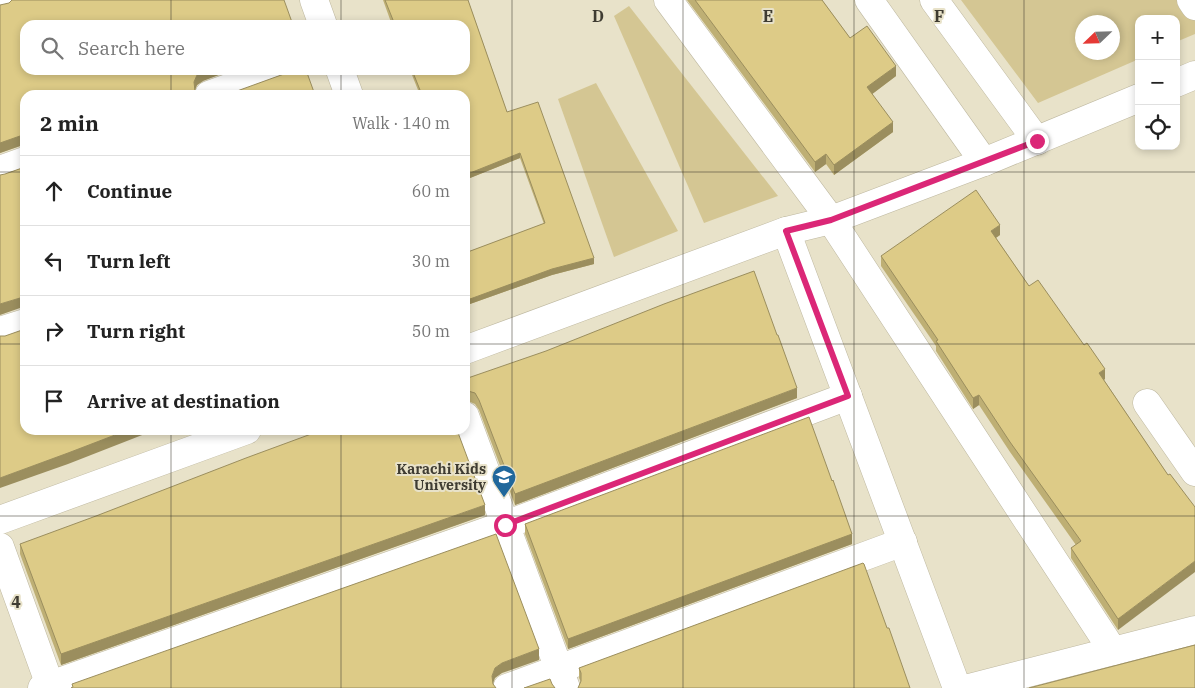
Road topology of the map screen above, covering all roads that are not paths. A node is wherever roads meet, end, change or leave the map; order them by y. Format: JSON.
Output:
{"nodes":[{"id":1,"x":314,"y":0,"type":"edge"},
{"id":2,"x":668,"y":0,"type":"edge"},
{"id":3,"x":869,"y":0,"type":"edge"},
{"id":4,"x":934,"y":0,"type":"edge"},
{"id":5,"x":1190,"y":0,"type":"edge"},
{"id":6,"x":1195,"y":6,"type":"edge"},
{"id":7,"x":322,"y":20,"type":"edge"},
{"id":8,"x":264,"y":75,"type":"edge"},
{"id":9,"x":342,"y":75,"type":"edge"},
{"id":10,"x":1195,"y":75,"type":"edge"},
{"id":11,"x":1180,"y":81,"type":"edge"},
{"id":12,"x":223,"y":90,"type":"edge"},
{"id":13,"x":346,"y":90,"type":"edge"},
{"id":14,"x":1135,"y":100,"type":"edge"},
{"id":15,"x":1037,"y":141,"type":"junction"},
{"id":16,"x":984,"y":162,"type":"junction"},
{"id":17,"x":20,"y":163,"type":"edge"},
{"id":18,"x":0,"y":170,"type":"edge"},
{"id":19,"x":831,"y":220,"type":"junction"},
{"id":20,"x":786,"y":231,"type":"junction"},
{"id":21,"x":20,"y":325,"type":"edge"},
{"id":22,"x":0,"y":331,"type":"edge"},
{"id":23,"x":470,"y":348,"type":"edge"},
{"id":24,"x":848,"y":396,"type":"junction"},
{"id":25,"x":1147,"y":403,"type":"dead end"},
{"id":26,"x":470,"y":430,"type":"edge"},
{"id":27,"x":233,"y":435,"type":"edge"},
{"id":28,"x":1195,"y":472,"type":"edge"},
{"id":29,"x":0,"y":520,"type":"edge"},
{"id":30,"x":505,"y":525,"type":"junction"},
{"id":31,"x":903,"y":542,"type":"junction"},
{"id":32,"x":0,"y":547,"type":"edge"},
{"id":33,"x":1195,"y":630,"type":"edge"},
{"id":34,"x":1113,"y":651,"type":"junction"},
{"id":35,"x":563,"y":678,"type":"edge"},
{"id":36,"x":48,"y":687,"type":"edge"},
{"id":37,"x":507,"y":688,"type":"edge"},
{"id":38,"x":957,"y":688,"type":"edge"},
{"id":39,"x":969,"y":688,"type":"edge"}],
"edges":[{"from":1,"to":7,"type":"street"},
{"from":2,"to":19,"type":"street"},
{"from":3,"to":16,"type":"street"},
{"from":4,"to":15,"type":"street"},
{"from":5,"to":6,"type":"street"},
{"from":8,"to":12,"type":"street"},
{"from":9,"to":13,"type":"street"},
{"from":10,"to":11,"type":"street"},
{"from":14,"to":15,"type":"street"},
{"from":15,"to":16,"type":"street"},
{"from":16,"to":19,"type":"street"},
{"from":17,"to":18,"type":"street"},
{"from":19,"to":20,"type":"street"},
{"from":19,"to":34,"type":"street"},
{"from":20,"to":23,"type":"street"},
{"from":20,"to":24,"type":"street"},
{"from":21,"to":22,"type":"street"},
{"from":24,"to":30,"type":"street"},
{"from":24,"to":31,"type":"street"},
{"from":25,"to":28,"type":"street"},
{"from":26,"to":30,"type":"street"},
{"from":27,"to":29,"type":"street"},
{"from":30,"to":35,"type":"street"},
{"from":30,"to":36,"type":"street"},
{"from":31,"to":35,"type":"street"},
{"from":31,"to":38,"type":"street"},
{"from":32,"to":36,"type":"street"},
{"from":33,"to":34,"type":"street"},
{"from":34,"to":39,"type":"street"},
{"from":35,"to":37,"type":"street"}]}
